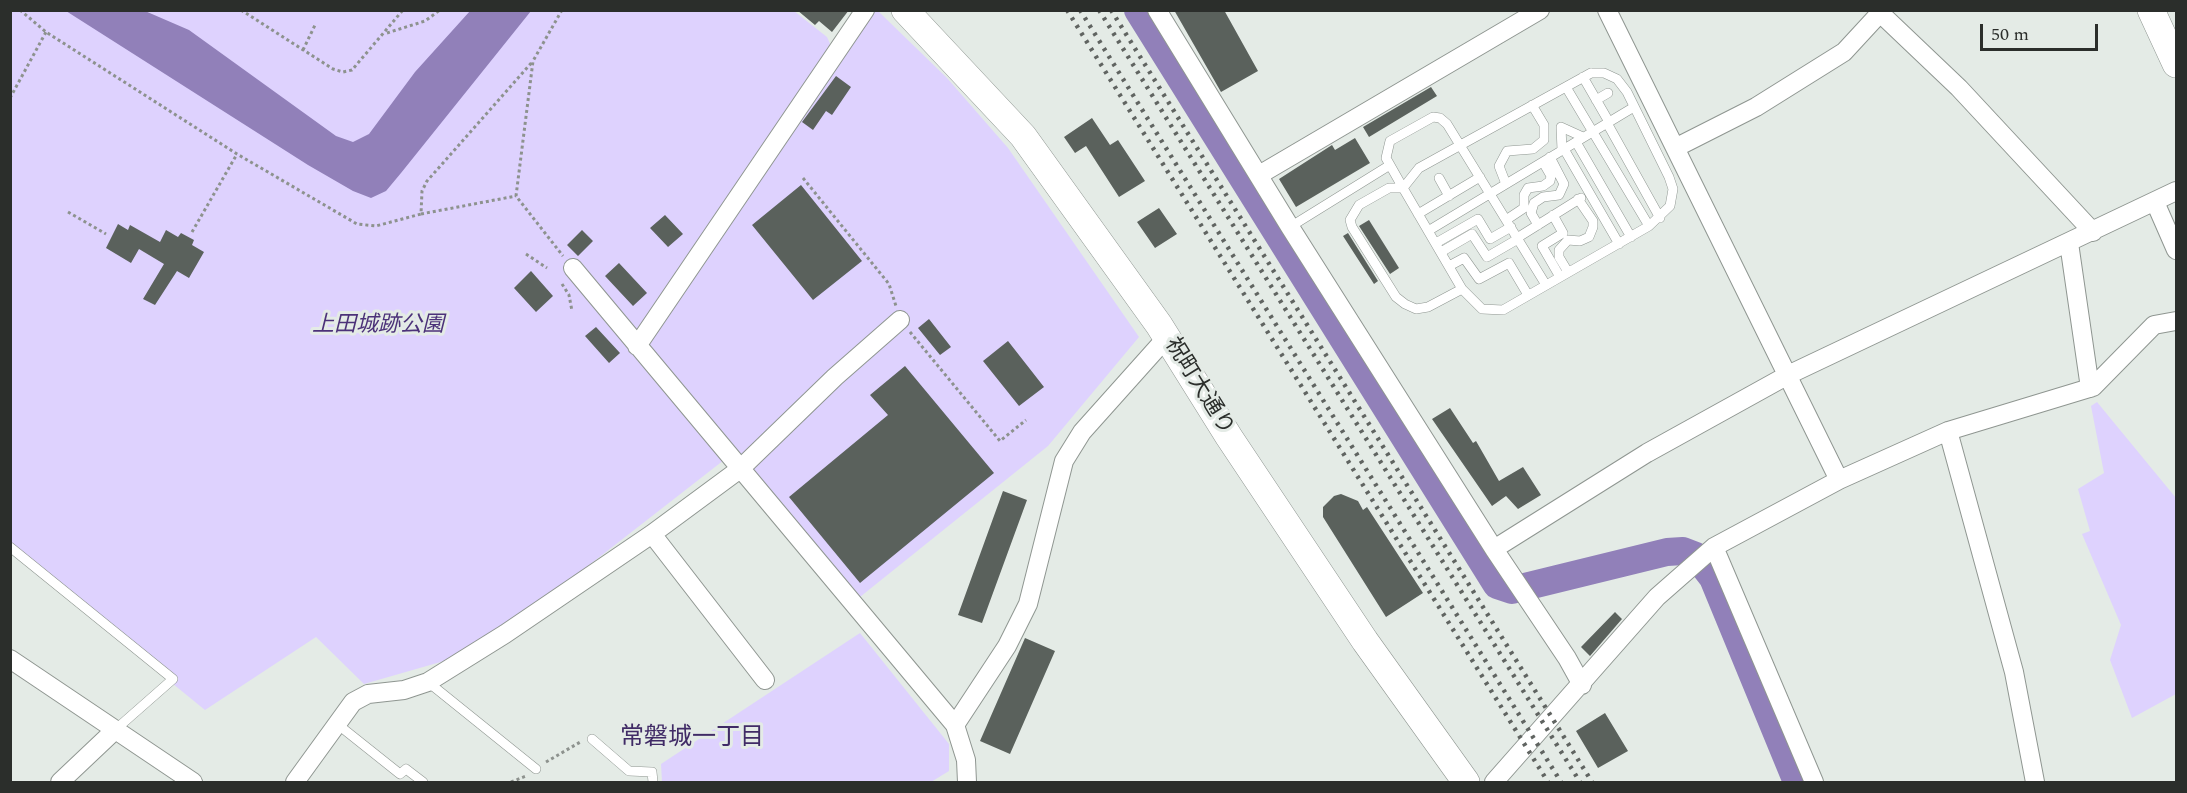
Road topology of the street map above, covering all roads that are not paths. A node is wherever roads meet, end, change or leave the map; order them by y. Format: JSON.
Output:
{"nodes":[{"id":1,"x":865,"y":10,"type":"edge"},
{"id":2,"x":905,"y":10,"type":"edge"},
{"id":3,"x":1157,"y":10,"type":"edge"},
{"id":4,"x":1540,"y":10,"type":"edge"},
{"id":5,"x":1607,"y":10,"type":"edge"},
{"id":6,"x":2151,"y":10,"type":"edge"},
{"id":7,"x":1878,"y":12,"type":"edge"},
{"id":8,"x":2176,"y":64,"type":"edge"},
{"id":9,"x":1583,"y":77,"type":"junction"},
{"id":10,"x":1566,"y":87,"type":"junction"},
{"id":11,"x":1608,"y":93,"type":"dead end"},
{"id":12,"x":1596,"y":100,"type":"junction"},
{"id":13,"x":1532,"y":105,"type":"junction"},
{"id":14,"x":1634,"y":107,"type":"junction"},
{"id":15,"x":1608,"y":122,"type":"junction"},
{"id":16,"x":1593,"y":132,"type":"junction"},
{"id":17,"x":1580,"y":140,"type":"junction"},
{"id":18,"x":1633,"y":144,"type":"dead end"},
{"id":19,"x":1460,"y":146,"type":"junction"},
{"id":20,"x":1675,"y":148,"type":"junction"},
{"id":21,"x":1622,"y":149,"type":"junction"},
{"id":22,"x":1563,"y":150,"type":"junction"},
{"id":23,"x":1546,"y":160,"type":"junction"},
{"id":24,"x":1390,"y":165,"type":"junction"},
{"id":25,"x":1259,"y":175,"type":"junction"},
{"id":26,"x":1650,"y":176,"type":"dead end"},
{"id":27,"x":1480,"y":177,"type":"junction"},
{"id":28,"x":1439,"y":178,"type":"dead end"},
{"id":29,"x":1640,"y":182,"type":"junction"},
{"id":30,"x":1506,"y":184,"type":"junction"},
{"id":31,"x":1403,"y":188,"type":"junction"},
{"id":32,"x":2176,"y":191,"type":"edge"},
{"id":33,"x":1490,"y":193,"type":"junction"},
{"id":34,"x":1590,"y":193,"type":"junction"},
{"id":35,"x":1449,"y":196,"type":"junction"},
{"id":36,"x":1578,"y":200,"type":"junction"},
{"id":37,"x":2155,"y":202,"type":"junction"},
{"id":38,"x":1418,"y":214,"type":"junction"},
{"id":39,"x":1553,"y":215,"type":"junction"},
{"id":40,"x":1660,"y":218,"type":"junction"},
{"id":41,"x":1509,"y":224,"type":"junction"},
{"id":42,"x":1538,"y":225,"type":"junction"},
{"id":43,"x":1649,"y":226,"type":"junction"},
{"id":44,"x":1290,"y":227,"type":"junction"},
{"id":45,"x":1428,"y":231,"type":"junction"},
{"id":46,"x":2093,"y":232,"type":"junction"},
{"id":47,"x":1631,"y":237,"type":"junction"},
{"id":48,"x":1518,"y":238,"type":"junction"},
{"id":49,"x":1619,"y":243,"type":"junction"},
{"id":50,"x":2068,"y":243,"type":"junction"},
{"id":51,"x":1438,"y":248,"type":"junction"},
{"id":52,"x":2176,"y":250,"type":"edge"},
{"id":53,"x":1449,"y":266,"type":"junction"},
{"id":54,"x":573,"y":268,"type":"dead end"},
{"id":55,"x":1564,"y":275,"type":"junction"},
{"id":56,"x":1546,"y":285,"type":"junction"},
{"id":57,"x":1462,"y":289,"type":"junction"},
{"id":58,"x":1528,"y":295,"type":"junction"},
{"id":59,"x":900,"y":320,"type":"road end"},
{"id":60,"x":2176,"y":321,"type":"edge"},
{"id":61,"x":1167,"y":337,"type":"junction"},
{"id":62,"x":637,"y":346,"type":"junction"},
{"id":63,"x":1788,"y":375,"type":"junction"},
{"id":64,"x":2090,"y":388,"type":"junction"},
{"id":65,"x":1948,"y":431,"type":"junction"},
{"id":66,"x":740,"y":469,"type":"junction"},
{"id":67,"x":1839,"y":480,"type":"junction"},
{"id":68,"x":652,"y":534,"type":"junction"},
{"id":69,"x":10,"y":547,"type":"edge"},
{"id":70,"x":1494,"y":549,"type":"junction"},
{"id":71,"x":1711,"y":549,"type":"junction"},
{"id":72,"x":10,"y":659,"type":"edge"},
{"id":73,"x":765,"y":680,"type":"dead end"},
{"id":74,"x":428,"y":682,"type":"junction"},
{"id":75,"x":1582,"y":685,"type":"junction"},
{"id":76,"x":336,"y":723,"type":"junction"},
{"id":77,"x":955,"y":725,"type":"junction"},
{"id":78,"x":115,"y":730,"type":"junction"},
{"id":79,"x":592,"y":739,"type":"road end"},
{"id":80,"x":536,"y":769,"type":"road end"},
{"id":81,"x":60,"y":783,"type":"edge"},
{"id":82,"x":193,"y":783,"type":"edge"},
{"id":83,"x":295,"y":783,"type":"edge"},
{"id":84,"x":423,"y":783,"type":"edge"},
{"id":85,"x":653,"y":783,"type":"edge"},
{"id":86,"x":967,"y":783,"type":"edge"},
{"id":87,"x":1466,"y":783,"type":"edge"},
{"id":88,"x":1494,"y":783,"type":"edge"},
{"id":89,"x":1814,"y":783,"type":"edge"},
{"id":90,"x":2035,"y":783,"type":"edge"}],
"edges":[{"from":1,"to":62,"type":"street"},
{"from":2,"to":61,"type":"street","name":"祝町大通り"},
{"from":3,"to":25,"type":"street"},
{"from":4,"to":25,"type":"street"},
{"from":5,"to":20,"type":"street"},
{"from":6,"to":8,"type":"street"},
{"from":7,"to":20,"type":"street"},
{"from":7,"to":46,"type":"street"},
{"from":9,"to":10,"type":"lane"},
{"from":9,"to":12,"type":"lane"},
{"from":9,"to":14,"type":"lane"},
{"from":10,"to":13,"type":"lane"},
{"from":10,"to":16,"type":"lane"},
{"from":11,"to":12,"type":"lane"},
{"from":12,"to":15,"type":"lane"},
{"from":13,"to":19,"type":"lane"},
{"from":13,"to":30,"type":"lane"},
{"from":14,"to":15,"type":"lane"},
{"from":14,"to":40,"type":"lane"},
{"from":15,"to":16,"type":"lane"},
{"from":15,"to":21,"type":"lane"},
{"from":16,"to":17,"type":"lane"},
{"from":16,"to":43,"type":"lane"},
{"from":17,"to":22,"type":"lane"},
{"from":17,"to":22,"type":"lane"},
{"from":17,"to":47,"type":"lane"},
{"from":18,"to":21,"type":"lane"},
{"from":19,"to":24,"type":"lane"},
{"from":19,"to":27,"type":"lane"},
{"from":19,"to":31,"type":"lane"},
{"from":20,"to":63,"type":"street"},
{"from":21,"to":29,"type":"lane"},
{"from":22,"to":23,"type":"lane"},
{"from":22,"to":34,"type":"lane"},
{"from":23,"to":30,"type":"lane"},
{"from":23,"to":41,"type":"lane"},
{"from":23,"to":42,"type":"lane"},
{"from":24,"to":31,"type":"lane"},
{"from":24,"to":44,"type":"lane"},
{"from":25,"to":44,"type":"street"},
{"from":26,"to":29,"type":"lane"},
{"from":27,"to":33,"type":"lane"},
{"from":27,"to":35,"type":"lane"},
{"from":28,"to":35,"type":"lane"},
{"from":29,"to":40,"type":"lane"},
{"from":30,"to":33,"type":"lane"},
{"from":31,"to":38,"type":"lane"},
{"from":31,"to":57,"type":"lane"},
{"from":32,"to":37,"type":"street"},
{"from":33,"to":41,"type":"lane"},
{"from":33,"to":45,"type":"lane"},
{"from":34,"to":36,"type":"lane"},
{"from":34,"to":49,"type":"lane"},
{"from":35,"to":38,"type":"lane"},
{"from":36,"to":39,"type":"lane"},
{"from":36,"to":55,"type":"lane"},
{"from":37,"to":46,"type":"street"},
{"from":37,"to":52,"type":"street"},
{"from":38,"to":45,"type":"lane"},
{"from":39,"to":42,"type":"lane"},
{"from":39,"to":55,"type":"lane"},
{"from":40,"to":43,"type":"lane"},
{"from":41,"to":48,"type":"lane"},
{"from":41,"to":51,"type":"lane"},
{"from":42,"to":48,"type":"lane"},
{"from":43,"to":47,"type":"lane"},
{"from":44,"to":70,"type":"street"},
{"from":45,"to":51,"type":"lane"},
{"from":46,"to":50,"type":"street"},
{"from":47,"to":49,"type":"lane"},
{"from":48,"to":51,"type":"lane"},
{"from":48,"to":56,"type":"lane"},
{"from":49,"to":55,"type":"lane"},
{"from":50,"to":63,"type":"street"},
{"from":50,"to":64,"type":"street"},
{"from":51,"to":53,"type":"lane"},
{"from":53,"to":57,"type":"lane"},
{"from":53,"to":58,"type":"lane"},
{"from":54,"to":62,"type":"street"},
{"from":55,"to":56,"type":"lane"},
{"from":56,"to":58,"type":"lane"},
{"from":57,"to":58,"type":"lane"},
{"from":59,"to":66,"type":"street"},
{"from":60,"to":64,"type":"street"},
{"from":61,"to":77,"type":"street"},
{"from":61,"to":87,"type":"street","name":"祝町大通り"},
{"from":62,"to":66,"type":"street"},
{"from":63,"to":67,"type":"street"},
{"from":63,"to":70,"type":"street"},
{"from":64,"to":65,"type":"street"},
{"from":65,"to":67,"type":"street"},
{"from":65,"to":90,"type":"street"},
{"from":66,"to":68,"type":"street"},
{"from":66,"to":77,"type":"street"},
{"from":67,"to":71,"type":"street"},
{"from":68,"to":73,"type":"street"},
{"from":68,"to":74,"type":"street"},
{"from":69,"to":78,"type":"lane"},
{"from":70,"to":75,"type":"street"},
{"from":71,"to":75,"type":"street"},
{"from":71,"to":89,"type":"street"},
{"from":72,"to":78,"type":"street"},
{"from":74,"to":76,"type":"street"},
{"from":74,"to":80,"type":"lane"},
{"from":75,"to":88,"type":"street"},
{"from":76,"to":83,"type":"street"},
{"from":76,"to":84,"type":"lane"},
{"from":77,"to":86,"type":"street"},
{"from":78,"to":81,"type":"street"},
{"from":78,"to":82,"type":"street"},
{"from":79,"to":85,"type":"lane"}]}
